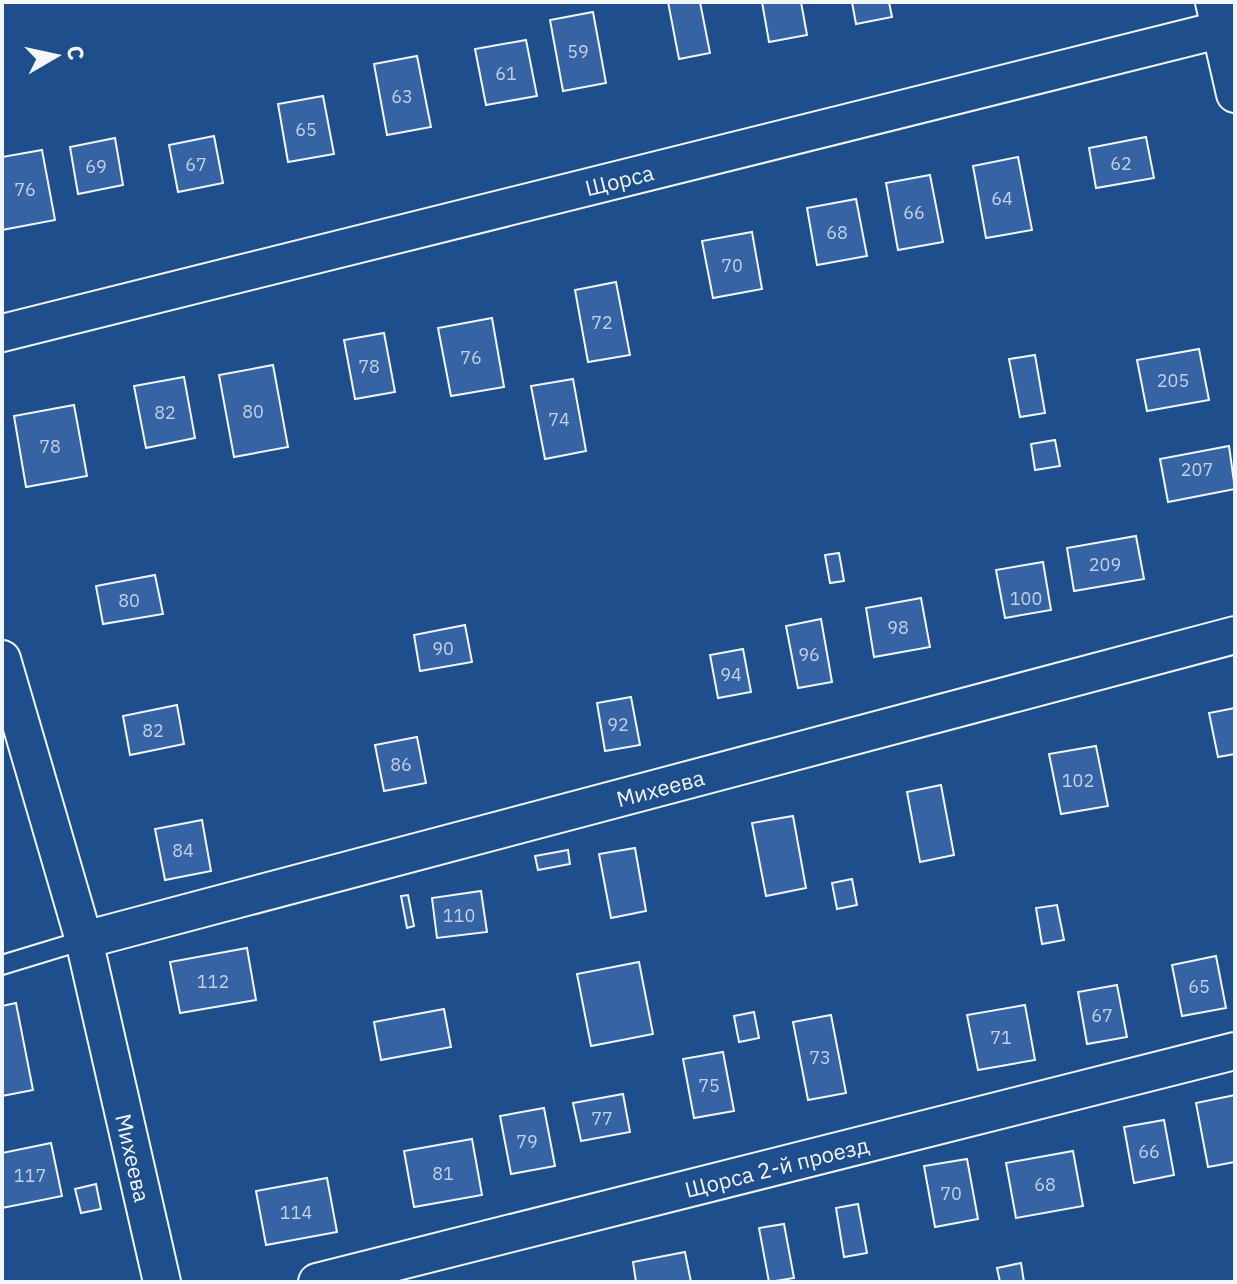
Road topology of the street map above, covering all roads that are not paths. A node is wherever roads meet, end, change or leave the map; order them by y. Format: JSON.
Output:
{"nodes":[{"id":1,"x":1223,"y":20,"type":"edge"},
{"id":2,"x":1235,"y":94,"type":"edge"},
{"id":3,"x":2,"y":333,"type":"edge"},
{"id":4,"x":1235,"y":635,"type":"edge"},
{"id":5,"x":2,"y":659,"type":"edge"},
{"id":6,"x":84,"y":940,"type":"junction"},
{"id":7,"x":2,"y":965,"type":"edge"},
{"id":8,"x":1235,"y":1051,"type":"edge"},
{"id":9,"x":162,"y":1282,"type":"edge"},
{"id":10,"x":317,"y":1282,"type":"edge"}],
"edges":[{"from":1,"to":2,"type":"street"},
{"from":1,"to":3,"type":"street","name":"Щорса"},
{"from":4,"to":6,"type":"street","name":"Михеева"},
{"from":5,"to":6,"type":"street","name":"Михеева"},
{"from":6,"to":7,"type":"lane"},
{"from":6,"to":9,"type":"street","name":"Михеева"},
{"from":8,"to":10,"type":"street","name":"Щорса 2-й проезд"}]}
